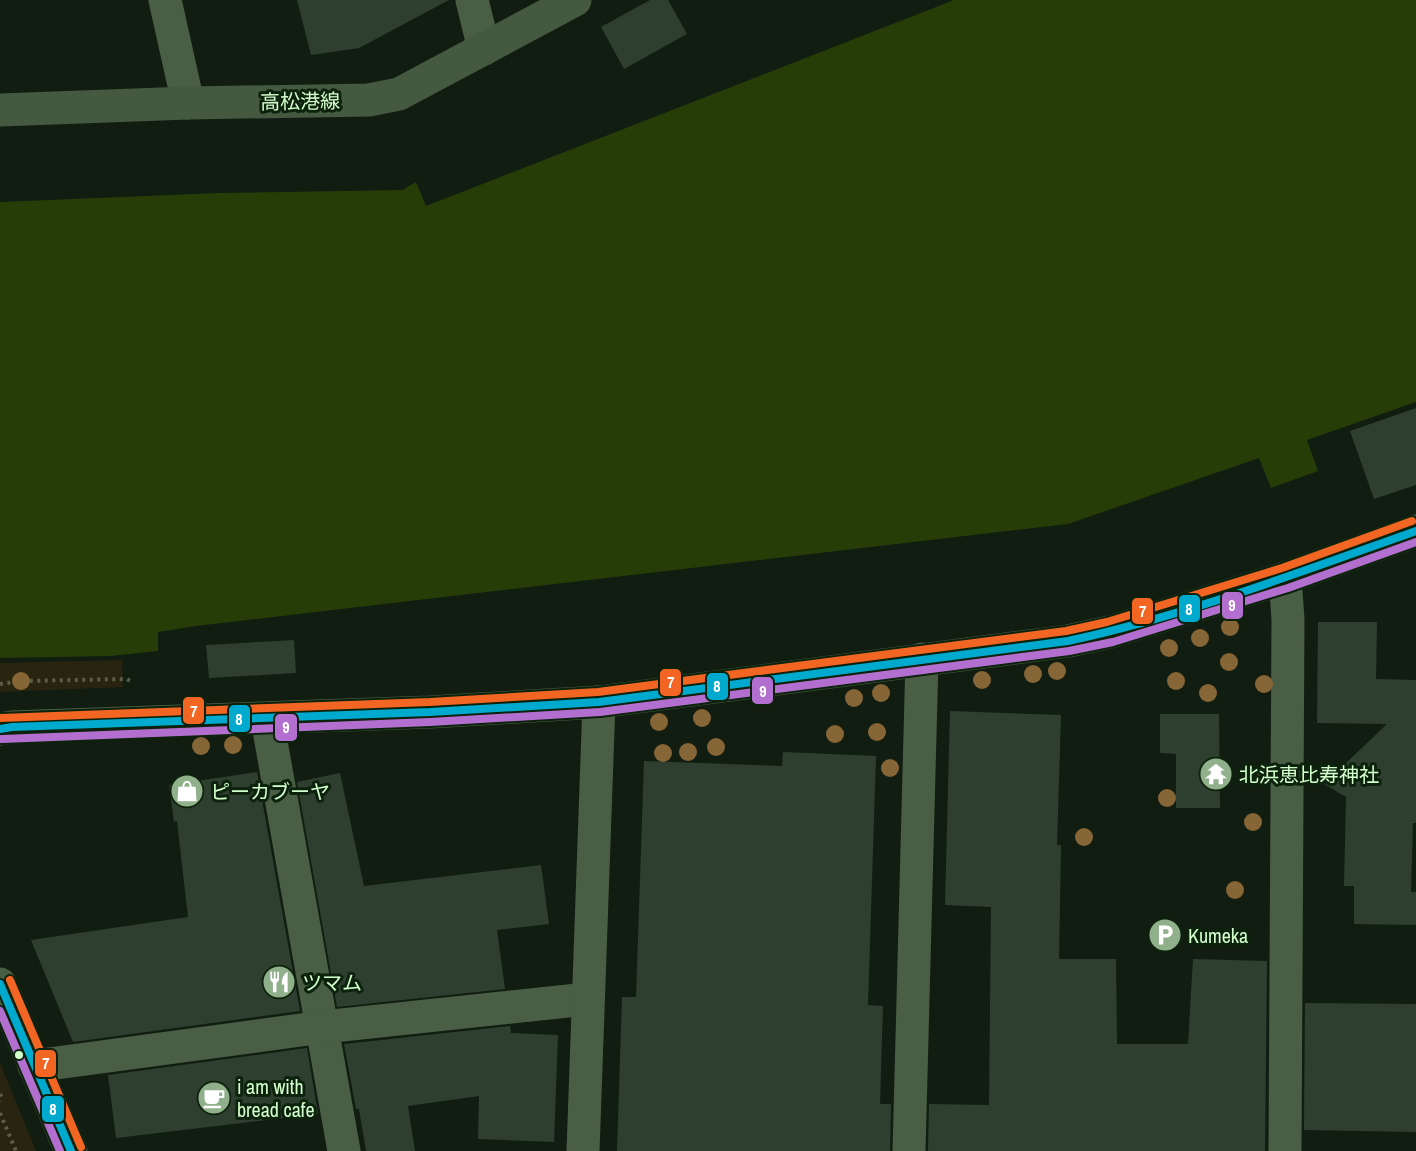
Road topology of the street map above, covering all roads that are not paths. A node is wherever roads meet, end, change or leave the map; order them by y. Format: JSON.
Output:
{"nodes":[{"id":1,"x":165,"y":0,"type":"edge"},
{"id":2,"x":472,"y":0,"type":"edge"},
{"id":3,"x":575,"y":0,"type":"edge"},
{"id":4,"x":484,"y":49,"type":"junction"},
{"id":5,"x":188,"y":103,"type":"junction"},
{"id":6,"x":0,"y":110,"type":"edge"},
{"id":7,"x":1416,"y":531,"type":"edge"},
{"id":8,"x":1285,"y":578,"type":"junction"},
{"id":9,"x":922,"y":659,"type":"junction"},
{"id":10,"x":599,"y":702,"type":"junction"},
{"id":11,"x":267,"y":718,"type":"junction"},
{"id":12,"x":0,"y":729,"type":"edge"},
{"id":13,"x":0,"y":984,"type":"edge"},
{"id":14,"x":587,"y":999,"type":"junction"},
{"id":15,"x":323,"y":1027,"type":"junction"},
{"id":16,"x":34,"y":1066,"type":"junction"},
{"id":17,"x":71,"y":1151,"type":"edge"},
{"id":18,"x":344,"y":1151,"type":"edge"},
{"id":19,"x":583,"y":1151,"type":"edge"},
{"id":20,"x":909,"y":1151,"type":"edge"},
{"id":21,"x":1285,"y":1151,"type":"edge"}],
"edges":[{"from":1,"to":5,"type":"street"},
{"from":2,"to":4,"type":"street"},
{"from":3,"to":4,"type":"main road","name":"高松港線"},
{"from":4,"to":5,"type":"main road","name":"高松港線"},
{"from":5,"to":6,"type":"main road","name":"高松港線"},
{"from":7,"to":8,"type":"street"},
{"from":8,"to":9,"type":"street"},
{"from":8,"to":21,"type":"street"},
{"from":9,"to":10,"type":"street"},
{"from":9,"to":20,"type":"street"},
{"from":10,"to":11,"type":"street"},
{"from":10,"to":14,"type":"street"},
{"from":11,"to":12,"type":"street"},
{"from":11,"to":15,"type":"street"},
{"from":13,"to":16,"type":"street"},
{"from":14,"to":15,"type":"street"},
{"from":14,"to":19,"type":"street"},
{"from":15,"to":16,"type":"street"},
{"from":15,"to":18,"type":"street"},
{"from":16,"to":17,"type":"street"}]}
